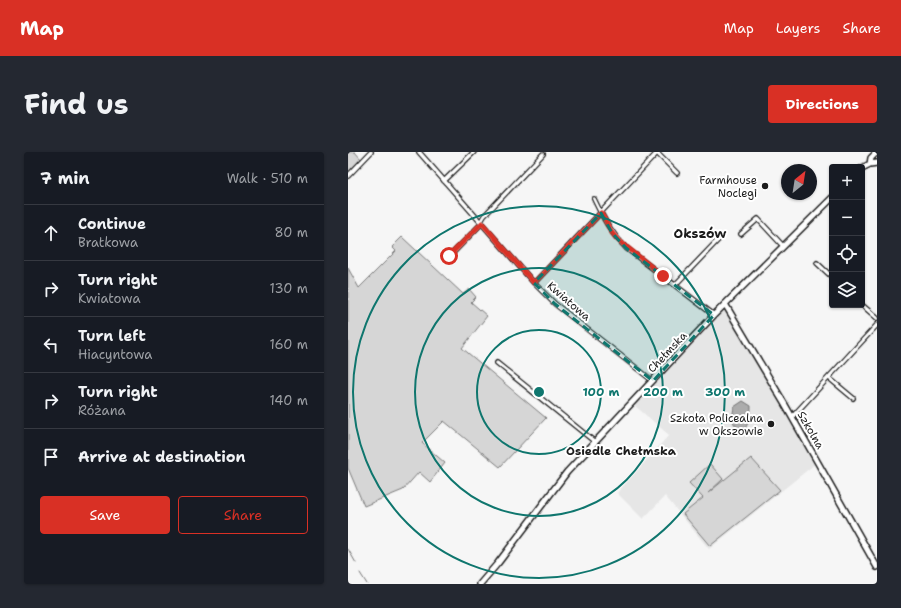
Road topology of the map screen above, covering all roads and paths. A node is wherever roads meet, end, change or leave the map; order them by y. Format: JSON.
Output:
{"nodes":[{"id":1,"x":371,"y":152,"type":"edge"},
{"id":2,"x":419,"y":152,"type":"edge"},
{"id":3,"x":474,"y":152,"type":"edge"},
{"id":4,"x":877,"y":152,"type":"edge"},
{"id":5,"x":656,"y":153,"type":"edge"},
{"id":6,"x":543,"y":154,"type":"dead end"},
{"id":7,"x":877,"y":163,"type":"edge"},
{"id":8,"x":870,"y":164,"type":"junction"},
{"id":9,"x":865,"y":166,"type":"edge"},
{"id":10,"x":677,"y":173,"type":"dead end"},
{"id":11,"x":348,"y":176,"type":"edge"},
{"id":12,"x":444,"y":180,"type":"junction"},
{"id":13,"x":594,"y":199,"type":"dead end"},
{"id":14,"x":830,"y":200,"type":"edge"},
{"id":15,"x":601,"y":213,"type":"junction"},
{"id":16,"x":482,"y":222,"type":"junction"},
{"id":17,"x":741,"y":234,"type":"dead end"},
{"id":18,"x":719,"y":239,"type":"dead end"},
{"id":19,"x":783,"y":246,"type":"junction"},
{"id":20,"x":449,"y":256,"type":"dead end"},
{"id":21,"x":817,"y":263,"type":"dead end"},
{"id":22,"x":829,"y":274,"type":"edge"},
{"id":23,"x":534,"y":283,"type":"junction"},
{"id":24,"x":675,"y":285,"type":"junction"},
{"id":25,"x":725,"y":304,"type":"junction"},
{"id":26,"x":865,"y":308,"type":"edge"},
{"id":27,"x":714,"y":315,"type":"junction"},
{"id":28,"x":877,"y":318,"type":"edge"},
{"id":29,"x":877,"y":325,"type":"edge"},
{"id":30,"x":497,"y":363,"type":"dead end"},
{"id":31,"x":829,"y":378,"type":"junction"},
{"id":32,"x":653,"y":381,"type":"junction"},
{"id":33,"x":853,"y":398,"type":"dead end"},
{"id":34,"x":792,"y":417,"type":"junction"},
{"id":35,"x":595,"y":442,"type":"junction"},
{"id":36,"x":877,"y":566,"type":"edge"},
{"id":37,"x":480,"y":584,"type":"edge"}],
"edges":[{"from":1,"to":11,"type":"street"},
{"from":2,"to":12,"type":"street","name":"Kwiatowa"},
{"from":3,"to":12,"type":"street"},
{"from":4,"to":8,"type":"main road"},
{"from":5,"to":10,"type":"street"},
{"from":5,"to":15,"type":"street"},
{"from":6,"to":16,"type":"street"},
{"from":7,"to":8,"type":"main road"},
{"from":8,"to":9,"type":"main road"},
{"from":12,"to":16,"type":"street","name":"Kwiatowa"},
{"from":13,"to":15,"type":"street"},
{"from":14,"to":19,"type":"main road","name":"Chełmska"},
{"from":15,"to":23,"type":"street"},
{"from":15,"to":24,"type":"street"},
{"from":16,"to":20,"type":"street"},
{"from":16,"to":23,"type":"street","name":"Kwiatowa"},
{"from":17,"to":19,"type":"street"},
{"from":18,"to":24,"type":"street"},
{"from":19,"to":25,"type":"main road","name":"Chełmska"},
{"from":21,"to":22,"type":"street"},
{"from":23,"to":32,"type":"street","name":"Kwiatowa"},
{"from":24,"to":27,"type":"street"},
{"from":25,"to":27,"type":"main road","name":"Chełmska"},
{"from":25,"to":34,"type":"main road","name":"Szkolna"},
{"from":26,"to":28,"type":"street"},
{"from":27,"to":32,"type":"main road","name":"Chełmska"},
{"from":29,"to":31,"type":"street"},
{"from":30,"to":35,"type":"street"},
{"from":31,"to":33,"type":"street"},
{"from":31,"to":34,"type":"street"},
{"from":32,"to":35,"type":"main road","name":"Chełmska"},
{"from":34,"to":36,"type":"main road","name":"Szkolna"},
{"from":35,"to":37,"type":"main road","name":"Chełmska"}]}
